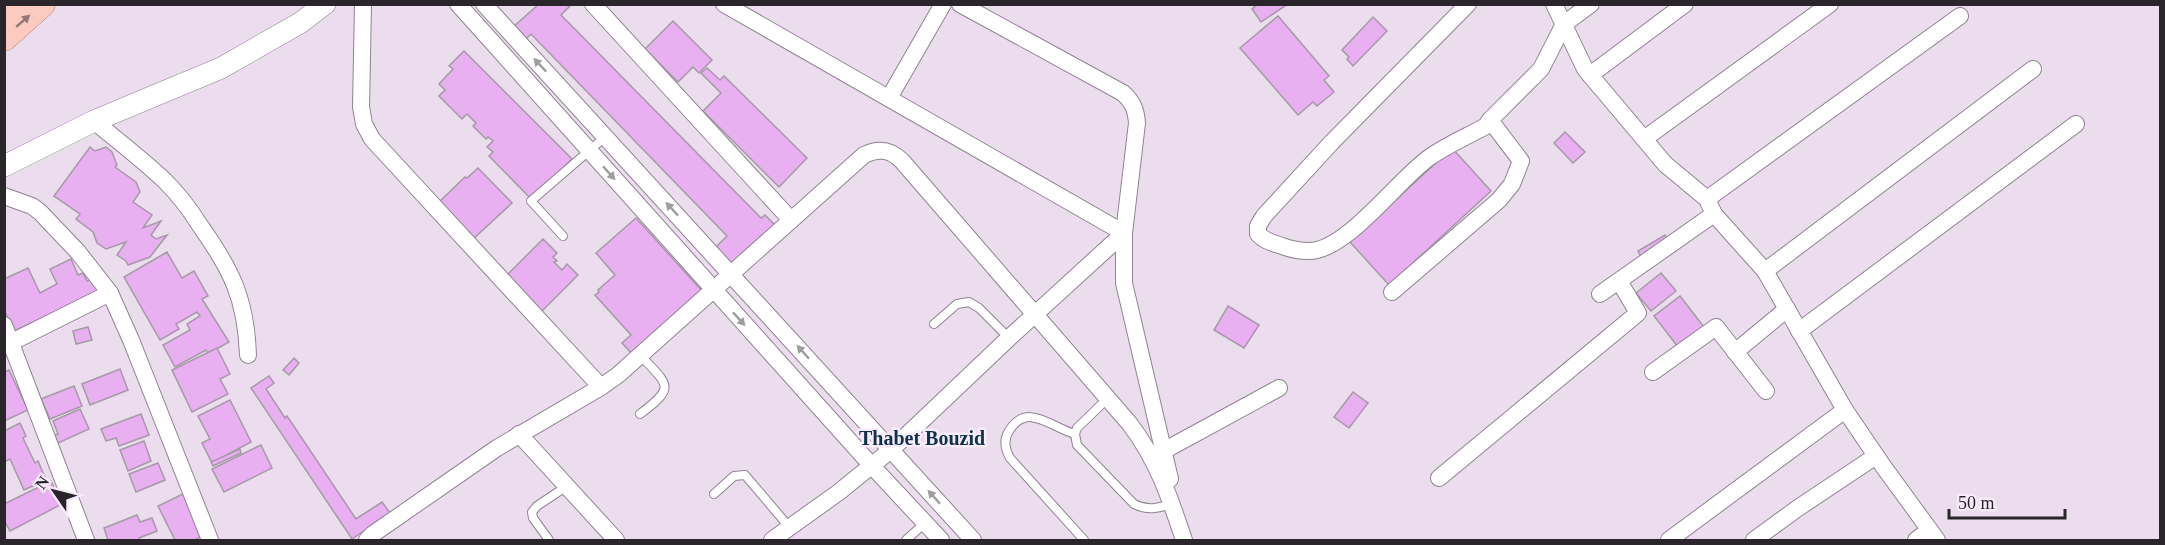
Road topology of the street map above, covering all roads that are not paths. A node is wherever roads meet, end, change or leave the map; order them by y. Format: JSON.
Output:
{"nodes":[{"id":1,"x":13,"y":4,"type":"edge"},
{"id":2,"x":42,"y":4,"type":"edge"},
{"id":3,"x":325,"y":4,"type":"edge"},
{"id":4,"x":363,"y":4,"type":"edge"},
{"id":5,"x":458,"y":4,"type":"edge"},
{"id":6,"x":484,"y":4,"type":"edge"},
{"id":7,"x":593,"y":4,"type":"edge"},
{"id":8,"x":724,"y":4,"type":"edge"},
{"id":9,"x":943,"y":4,"type":"edge"},
{"id":10,"x":960,"y":4,"type":"edge"},
{"id":11,"x":1468,"y":4,"type":"edge"},
{"id":12,"x":1554,"y":4,"type":"edge"},
{"id":13,"x":1591,"y":4,"type":"edge"},
{"id":14,"x":1685,"y":4,"type":"edge"},
{"id":15,"x":1830,"y":4,"type":"edge"},
{"id":16,"x":4,"y":12,"type":"edge"},
{"id":17,"x":1960,"y":16,"type":"dead end"},
{"id":18,"x":1564,"y":24,"type":"junction"},
{"id":19,"x":4,"y":38,"type":"edge"},
{"id":20,"x":2033,"y":69,"type":"dead end"},
{"id":21,"x":1590,"y":75,"type":"junction"},
{"id":22,"x":889,"y":98,"type":"junction"},
{"id":23,"x":1490,"y":120,"type":"junction"},
{"id":24,"x":94,"y":122,"type":"junction"},
{"id":25,"x":2076,"y":124,"type":"dead end"},
{"id":26,"x":605,"y":136,"type":"junction"},
{"id":27,"x":1644,"y":139,"type":"junction"},
{"id":28,"x":589,"y":150,"type":"junction"},
{"id":29,"x":4,"y":166,"type":"edge"},
{"id":30,"x":4,"y":196,"type":"edge"},
{"id":31,"x":1710,"y":207,"type":"junction"},
{"id":32,"x":791,"y":220,"type":"junction"},
{"id":33,"x":1124,"y":233,"type":"junction"},
{"id":34,"x":563,"y":236,"type":"dead end"},
{"id":35,"x":1765,"y":271,"type":"junction"},
{"id":36,"x":732,"y":274,"type":"junction"},
{"id":37,"x":1619,"y":281,"type":"junction"},
{"id":38,"x":714,"y":290,"type":"junction"},
{"id":39,"x":1392,"y":292,"type":"dead end"},
{"id":40,"x":110,"y":293,"type":"junction"},
{"id":41,"x":1600,"y":294,"type":"dead end"},
{"id":42,"x":1786,"y":309,"type":"junction"},
{"id":43,"x":1034,"y":315,"type":"junction"},
{"id":44,"x":934,"y":324,"type":"dead end"},
{"id":45,"x":4,"y":325,"type":"edge"},
{"id":46,"x":1799,"y":331,"type":"junction"},
{"id":47,"x":1009,"y":338,"type":"junction"},
{"id":48,"x":8,"y":345,"type":"edge"},
{"id":49,"x":1735,"y":352,"type":"junction"},
{"id":50,"x":248,"y":355,"type":"dead end"},
{"id":51,"x":641,"y":356,"type":"junction"},
{"id":52,"x":1653,"y":372,"type":"dead end"},
{"id":53,"x":601,"y":387,"type":"junction"},
{"id":54,"x":1279,"y":388,"type":"dead end"},
{"id":55,"x":1766,"y":391,"type":"dead end"},
{"id":56,"x":1107,"y":399,"type":"junction"},
{"id":57,"x":1845,"y":410,"type":"junction"},
{"id":58,"x":640,"y":414,"type":"dead end"},
{"id":59,"x":519,"y":434,"type":"junction"},
{"id":60,"x":1076,"y":434,"type":"junction"},
{"id":61,"x":892,"y":449,"type":"junction"},
{"id":62,"x":1159,"y":454,"type":"junction"},
{"id":63,"x":1876,"y":456,"type":"junction"},
{"id":64,"x":872,"y":466,"type":"junction"},
{"id":65,"x":1439,"y":478,"type":"dead end"},
{"id":66,"x":567,"y":486,"type":"junction"},
{"id":67,"x":714,"y":494,"type":"dead end"},
{"id":68,"x":1172,"y":504,"type":"junction"},
{"id":69,"x":925,"y":523,"type":"junction"},
{"id":70,"x":790,"y":528,"type":"junction"},
{"id":71,"x":1928,"y":537,"type":"edge"},
{"id":72,"x":86,"y":540,"type":"edge"},
{"id":73,"x":210,"y":540,"type":"edge"},
{"id":74,"x":367,"y":540,"type":"edge"},
{"id":75,"x":549,"y":540,"type":"edge"},
{"id":76,"x":616,"y":540,"type":"edge"},
{"id":77,"x":772,"y":540,"type":"edge"},
{"id":78,"x":906,"y":540,"type":"edge"},
{"id":79,"x":941,"y":540,"type":"edge"},
{"id":80,"x":973,"y":540,"type":"edge"},
{"id":81,"x":1084,"y":540,"type":"edge"},
{"id":82,"x":1184,"y":540,"type":"edge"},
{"id":83,"x":1669,"y":540,"type":"edge"},
{"id":84,"x":1754,"y":540,"type":"edge"}],
"edges":[{"from":1,"to":16,"type":"main road"},
{"from":19,"to":2,"type":"main road","one_way":true},
{"from":3,"to":24,"type":"street"},
{"from":4,"to":53,"type":"street"},
{"from":5,"to":28,"type":"street"},
{"from":26,"to":6,"type":"street","one_way":true},
{"from":7,"to":32,"type":"street"},
{"from":8,"to":22,"type":"street"},
{"from":9,"to":22,"type":"street"},
{"from":10,"to":33,"type":"street"},
{"from":11,"to":23,"type":"street"},
{"from":12,"to":18,"type":"street"},
{"from":13,"to":18,"type":"street"},
{"from":14,"to":21,"type":"street"},
{"from":15,"to":27,"type":"street"},
{"from":17,"to":31,"type":"street"},
{"from":18,"to":21,"type":"street"},
{"from":18,"to":23,"type":"street"},
{"from":20,"to":35,"type":"street"},
{"from":21,"to":27,"type":"street"},
{"from":22,"to":33,"type":"street"},
{"from":23,"to":39,"type":"street"},
{"from":24,"to":29,"type":"street"},
{"from":24,"to":50,"type":"street"},
{"from":25,"to":46,"type":"street"},
{"from":26,"to":28,"type":"lane"},
{"from":36,"to":26,"type":"street","one_way":true},
{"from":27,"to":31,"type":"street"},
{"from":28,"to":34,"type":"lane"},
{"from":28,"to":38,"type":"street","one_way":true},
{"from":30,"to":40,"type":"street"},
{"from":31,"to":35,"type":"street"},
{"from":31,"to":37,"type":"street"},
{"from":32,"to":36,"type":"street"},
{"from":32,"to":43,"type":"street"},
{"from":33,"to":43,"type":"street"},
{"from":33,"to":62,"type":"street"},
{"from":35,"to":42,"type":"street"},
{"from":36,"to":38,"type":"street"},
{"from":61,"to":36,"type":"street","one_way":true},
{"from":37,"to":41,"type":"street"},
{"from":37,"to":65,"type":"street"},
{"from":38,"to":51,"type":"street"},
{"from":38,"to":64,"type":"street","one_way":true},
{"from":40,"to":48,"type":"street"},
{"from":40,"to":73,"type":"street"},
{"from":42,"to":46,"type":"street"},
{"from":42,"to":49,"type":"street"},
{"from":43,"to":47,"type":"street"},
{"from":43,"to":56,"type":"street"},
{"from":44,"to":47,"type":"lane"},
{"from":45,"to":48,"type":"street"},
{"from":46,"to":57,"type":"street"},
{"from":47,"to":61,"type":"street"},
{"from":48,"to":72,"type":"street"},
{"from":49,"to":52,"type":"street"},
{"from":49,"to":55,"type":"street"},
{"from":51,"to":53,"type":"street"},
{"from":51,"to":58,"type":"lane"},
{"from":53,"to":59,"type":"street"},
{"from":54,"to":62,"type":"street"},
{"from":56,"to":60,"type":"lane"},
{"from":56,"to":62,"type":"street"},
{"from":57,"to":63,"type":"street"},
{"from":57,"to":83,"type":"street"},
{"from":59,"to":66,"type":"street"},
{"from":59,"to":74,"type":"street"},
{"from":60,"to":68,"type":"lane"},
{"from":60,"to":81,"type":"lane"},
{"from":61,"to":64,"type":"street"},
{"from":80,"to":61,"type":"street","one_way":true},
{"from":62,"to":68,"type":"street"},
{"from":63,"to":71,"type":"street"},
{"from":63,"to":84,"type":"street"},
{"from":64,"to":69,"type":"street"},
{"from":64,"to":70,"type":"street"},
{"from":66,"to":75,"type":"lane"},
{"from":66,"to":76,"type":"street"},
{"from":67,"to":70,"type":"lane"},
{"from":68,"to":82,"type":"street"},
{"from":69,"to":78,"type":"lane"},
{"from":69,"to":79,"type":"street"},
{"from":70,"to":77,"type":"street"}]}
